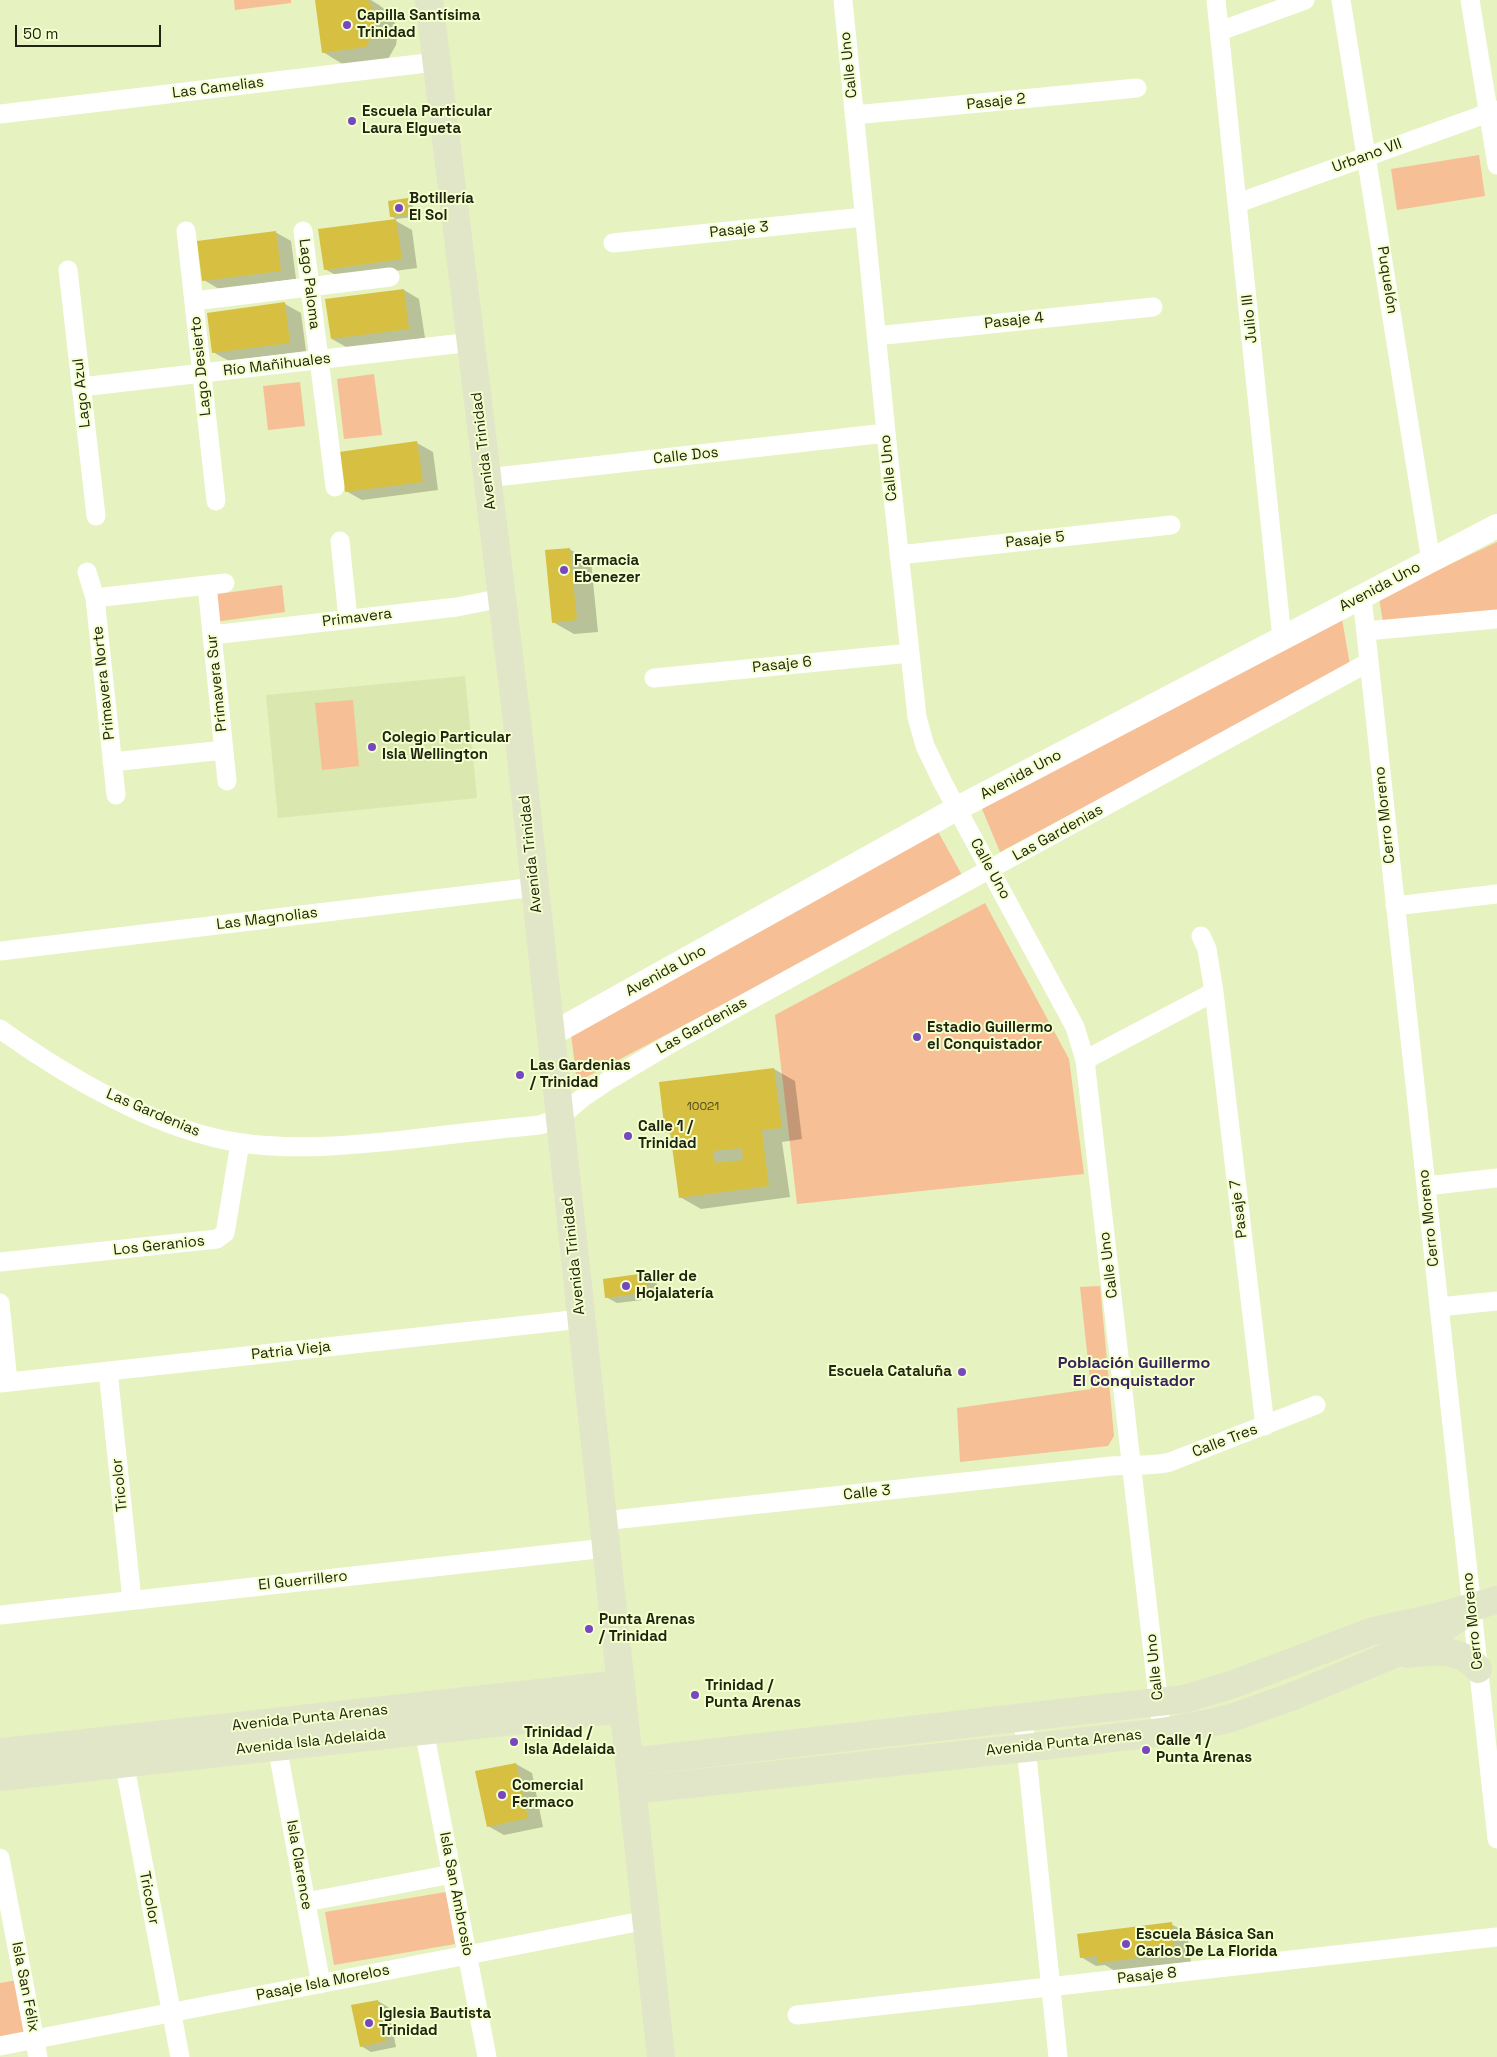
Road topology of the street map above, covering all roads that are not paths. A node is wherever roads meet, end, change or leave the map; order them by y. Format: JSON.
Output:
{"nodes":[{"id":1,"x":428,"y":0,"type":"edge"},
{"id":2,"x":843,"y":0,"type":"edge"},
{"id":3,"x":1216,"y":0,"type":"edge"},
{"id":4,"x":1305,"y":0,"type":"edge"},
{"id":5,"x":1341,"y":0,"type":"edge"},
{"id":6,"x":1470,"y":0,"type":"edge"},
{"id":7,"x":1220,"y":31,"type":"junction"},
{"id":8,"x":436,"y":62,"type":"junction"},
{"id":9,"x":1137,"y":88,"type":"dead end"},
{"id":10,"x":1493,"y":111,"type":"edge"},
{"id":11,"x":0,"y":114,"type":"edge"},
{"id":12,"x":854,"y":116,"type":"junction"},
{"id":13,"x":1367,"y":156,"type":"junction"},
{"id":14,"x":1497,"y":165,"type":"edge"},
{"id":15,"x":1238,"y":202,"type":"junction"},
{"id":16,"x":864,"y":217,"type":"junction"},
{"id":17,"x":186,"y":231,"type":"dead end"},
{"id":18,"x":303,"y":231,"type":"dead end"},
{"id":19,"x":614,"y":242,"type":"dead end"},
{"id":20,"x":68,"y":270,"type":"dead end"},
{"id":21,"x":390,"y":277,"type":"dead end"},
{"id":22,"x":310,"y":287,"type":"junction"},
{"id":23,"x":194,"y":301,"type":"junction"},
{"id":24,"x":1153,"y":307,"type":"dead end"},
{"id":25,"x":876,"y":336,"type":"junction"},
{"id":26,"x":472,"y":342,"type":"junction"},
{"id":27,"x":319,"y":360,"type":"junction"},
{"id":28,"x":202,"y":373,"type":"junction"},
{"id":29,"x":82,"y":387,"type":"junction"},
{"id":30,"x":886,"y":433,"type":"junction"},
{"id":31,"x":488,"y":478,"type":"junction"},
{"id":32,"x":335,"y":487,"type":"dead end"},
{"id":33,"x":216,"y":500,"type":"dead end"},
{"id":34,"x":96,"y":516,"type":"dead end"},
{"id":35,"x":1171,"y":525,"type":"dead end"},
{"id":36,"x":1497,"y":526,"type":"edge"},
{"id":37,"x":340,"y":541,"type":"dead end"},
{"id":38,"x":899,"y":555,"type":"junction"},
{"id":39,"x":1431,"y":561,"type":"junction"},
{"id":40,"x":87,"y":572,"type":"dead end"},
{"id":41,"x":225,"y":583,"type":"dead end"},
{"id":42,"x":206,"y":585,"type":"junction"},
{"id":43,"x":1362,"y":597,"type":"junction"},
{"id":44,"x":95,"y":598,"type":"junction"},
{"id":45,"x":502,"y":598,"type":"junction"},
{"id":46,"x":348,"y":619,"type":"junction"},
{"id":47,"x":1497,"y":619,"type":"edge"},
{"id":48,"x":1366,"y":631,"type":"junction"},
{"id":49,"x":212,"y":635,"type":"junction"},
{"id":50,"x":1282,"y":638,"type":"junction"},
{"id":51,"x":910,"y":653,"type":"junction"},
{"id":52,"x":1369,"y":662,"type":"junction"},
{"id":53,"x":654,"y":678,"type":"dead end"},
{"id":54,"x":224,"y":750,"type":"junction"},
{"id":55,"x":112,"y":762,"type":"junction"},
{"id":56,"x":228,"y":781,"type":"dead end"},
{"id":57,"x":116,"y":795,"type":"dead end"},
{"id":58,"x":956,"y":809,"type":"junction"},
{"id":59,"x":990,"y":870,"type":"junction"},
{"id":60,"x":534,"y":888,"type":"junction"},
{"id":61,"x":1497,"y":894,"type":"edge"},
{"id":62,"x":1395,"y":906,"type":"junction"},
{"id":63,"x":1201,"y":936,"type":"dead end"},
{"id":64,"x":0,"y":951,"type":"edge"},
{"id":65,"x":1214,"y":992,"type":"junction"},
{"id":66,"x":0,"y":1029,"type":"edge"},
{"id":67,"x":550,"y":1035,"type":"junction"},
{"id":68,"x":1085,"y":1060,"type":"junction"},
{"id":69,"x":559,"y":1118,"type":"junction"},
{"id":70,"x":240,"y":1143,"type":"junction"},
{"id":71,"x":1497,"y":1178,"type":"edge"},
{"id":72,"x":1426,"y":1186,"type":"junction"},
{"id":73,"x":0,"y":1262,"type":"edge"},
{"id":74,"x":1497,"y":1301,"type":"edge"},
{"id":75,"x":0,"y":1303,"type":"edge"},
{"id":76,"x":1439,"y":1307,"type":"junction"},
{"id":77,"x":581,"y":1319,"type":"junction"},
{"id":78,"x":108,"y":1371,"type":"junction"},
{"id":79,"x":4,"y":1382,"type":"edge"},
{"id":80,"x":1316,"y":1405,"type":"dead end"},
{"id":81,"x":1265,"y":1426,"type":"junction"},
{"id":82,"x":1132,"y":1464,"type":"junction"},
{"id":83,"x":603,"y":1521,"type":"junction"},
{"id":84,"x":606,"y":1548,"type":"junction"},
{"id":85,"x":132,"y":1600,"type":"junction"},
{"id":86,"x":1497,"y":1600,"type":"edge"},
{"id":87,"x":1471,"y":1608,"type":"junction"},
{"id":88,"x":0,"y":1614,"type":"edge"},
{"id":89,"x":1392,"y":1656,"type":"junction"},
{"id":90,"x":1478,"y":1670,"type":"junction"},
{"id":91,"x":622,"y":1696,"type":"junction"},
{"id":92,"x":1159,"y":1703,"type":"junction"},
{"id":93,"x":1023,"y":1718,"type":"junction"},
{"id":94,"x":424,"y":1730,"type":"junction"},
{"id":95,"x":1162,"y":1732,"type":"junction"},
{"id":96,"x":277,"y":1746,"type":"junction"},
{"id":97,"x":1026,"y":1748,"type":"junction"},
{"id":98,"x":122,"y":1751,"type":"junction"},
{"id":99,"x":0,"y":1752,"type":"edge"},
{"id":100,"x":629,"y":1762,"type":"junction"},
{"id":101,"x":1493,"y":1762,"type":"edge"},
{"id":102,"x":0,"y":1776,"type":"edge"},
{"id":103,"x":632,"y":1790,"type":"junction"},
{"id":104,"x":1497,"y":1840,"type":"edge"},
{"id":105,"x":0,"y":1858,"type":"edge"},
{"id":106,"x":452,"y":1874,"type":"junction"},
{"id":107,"x":306,"y":1902,"type":"junction"},
{"id":108,"x":647,"y":1920,"type":"junction"},
{"id":109,"x":1497,"y":1937,"type":"edge"},
{"id":110,"x":468,"y":1956,"type":"junction"},
{"id":111,"x":321,"y":1984,"type":"junction"},
{"id":112,"x":1051,"y":1987,"type":"junction"},
{"id":113,"x":172,"y":2013,"type":"junction"},
{"id":114,"x":797,"y":2015,"type":"dead end"},
{"id":115,"x":0,"y":2046,"type":"edge"},
{"id":116,"x":36,"y":2048,"type":"edge"},
{"id":117,"x":180,"y":2057,"type":"edge"},
{"id":118,"x":487,"y":2057,"type":"edge"},
{"id":119,"x":661,"y":2057,"type":"edge"},
{"id":120,"x":1058,"y":2057,"type":"edge"}],
"edges":[{"from":1,"to":8,"type":"main road","name":"Avenida Trinidad"},
{"from":2,"to":12,"type":"street","name":"Calle Uno"},
{"from":3,"to":7,"type":"street","name":"Julio III"},
{"from":4,"to":7,"type":"street"},
{"from":5,"to":13,"type":"street","name":"Puquelón"},
{"from":6,"to":10,"type":"street"},
{"from":7,"to":15,"type":"street","name":"Julio III"},
{"from":8,"to":11,"type":"street","name":"Las Camelias"},
{"from":8,"to":26,"type":"main road","name":"Avenida Trinidad"},
{"from":9,"to":12,"type":"street","name":"Pasaje 2"},
{"from":10,"to":13,"type":"street","name":"Urbano VII"},
{"from":10,"to":14,"type":"street"},
{"from":12,"to":16,"type":"street","name":"Calle Uno"},
{"from":13,"to":15,"type":"street","name":"Urbano VII"},
{"from":13,"to":39,"type":"street","name":"Puquelón"},
{"from":15,"to":50,"type":"street","name":"Julio III"},
{"from":16,"to":19,"type":"street","name":"Pasaje 3"},
{"from":16,"to":25,"type":"street","name":"Calle Uno"},
{"from":17,"to":23,"type":"street","name":"Lago Desierto"},
{"from":18,"to":22,"type":"street","name":"Lago Paloma"},
{"from":20,"to":29,"type":"street","name":"Lago Azul"},
{"from":21,"to":22,"type":"street"},
{"from":22,"to":23,"type":"street"},
{"from":22,"to":27,"type":"street","name":"Lago Paloma"},
{"from":23,"to":28,"type":"street","name":"Lago Desierto"},
{"from":24,"to":25,"type":"street","name":"Pasaje 4"},
{"from":25,"to":30,"type":"street","name":"Calle Uno"},
{"from":26,"to":27,"type":"street","name":"Río Mañihuales"},
{"from":26,"to":31,"type":"main road","name":"Avenida Trinidad"},
{"from":27,"to":28,"type":"street","name":"Río Mañihuales"},
{"from":27,"to":32,"type":"street","name":"Lago Paloma"},
{"from":28,"to":29,"type":"street","name":"Río Mañihuales"},
{"from":28,"to":33,"type":"street","name":"Lago Desierto"},
{"from":29,"to":34,"type":"street","name":"Lago Azul"},
{"from":30,"to":31,"type":"street","name":"Calle Dos"},
{"from":30,"to":38,"type":"street","name":"Calle Uno"},
{"from":31,"to":45,"type":"main road","name":"Avenida Trinidad"},
{"from":35,"to":38,"type":"street","name":"Pasaje 5"},
{"from":36,"to":39,"type":"street","name":"Avenida Uno"},
{"from":37,"to":46,"type":"street"},
{"from":38,"to":51,"type":"street","name":"Calle Uno"},
{"from":39,"to":43,"type":"street","name":"Avenida Uno"},
{"from":40,"to":44,"type":"street","name":"Primavera Norte"},
{"from":41,"to":42,"type":"street"},
{"from":42,"to":44,"type":"street"},
{"from":42,"to":49,"type":"street","name":"Primavera Sur"},
{"from":43,"to":48,"type":"street","name":"Cerro Moreno"},
{"from":43,"to":50,"type":"street","name":"Avenida Uno"},
{"from":44,"to":55,"type":"street","name":"Primavera Norte"},
{"from":45,"to":46,"type":"street","name":"Primavera"},
{"from":45,"to":60,"type":"main road","name":"Avenida Trinidad"},
{"from":46,"to":49,"type":"street","name":"Primavera"},
{"from":47,"to":48,"type":"street"},
{"from":48,"to":52,"type":"street","name":"Cerro Moreno"},
{"from":49,"to":54,"type":"street","name":"Primavera Sur"},
{"from":50,"to":58,"type":"street","name":"Avenida Uno"},
{"from":51,"to":53,"type":"street","name":"Pasaje 6"},
{"from":51,"to":58,"type":"street","name":"Calle Uno"},
{"from":52,"to":59,"type":"street","name":"Las Gardenias"},
{"from":52,"to":62,"type":"street","name":"Cerro Moreno"},
{"from":54,"to":55,"type":"street"},
{"from":54,"to":56,"type":"street","name":"Primavera Sur"},
{"from":55,"to":57,"type":"street","name":"Primavera Norte"},
{"from":58,"to":59,"type":"street","name":"Calle Uno"},
{"from":58,"to":67,"type":"street","name":"Avenida Uno"},
{"from":59,"to":68,"type":"street","name":"Calle Uno"},
{"from":59,"to":69,"type":"street","name":"Las Gardenias"},
{"from":60,"to":64,"type":"street","name":"Las Magnolias"},
{"from":60,"to":67,"type":"main road","name":"Avenida Trinidad"},
{"from":61,"to":62,"type":"street"},
{"from":62,"to":72,"type":"street","name":"Cerro Moreno"},
{"from":63,"to":65,"type":"street","name":"Pasaje 7"},
{"from":65,"to":68,"type":"street"},
{"from":65,"to":81,"type":"street","name":"Pasaje 7"},
{"from":66,"to":70,"type":"street","name":"Las Gardenias"},
{"from":67,"to":69,"type":"main road","name":"Avenida Trinidad"},
{"from":68,"to":82,"type":"street","name":"Calle Uno"},
{"from":69,"to":70,"type":"street","name":"Las Gardenias"},
{"from":69,"to":77,"type":"main road","name":"Avenida Trinidad"},
{"from":70,"to":73,"type":"street","name":"Los Geranios"},
{"from":71,"to":72,"type":"street"},
{"from":72,"to":76,"type":"street","name":"Cerro Moreno"},
{"from":74,"to":76,"type":"street"},
{"from":75,"to":79,"type":"street"},
{"from":76,"to":87,"type":"street","name":"Cerro Moreno"},
{"from":77,"to":78,"type":"street","name":"Patria Vieja"},
{"from":77,"to":83,"type":"main road","name":"Avenida Trinidad"},
{"from":78,"to":79,"type":"street","name":"Patria Vieja"},
{"from":78,"to":85,"type":"street","name":"Tricolor"},
{"from":80,"to":81,"type":"street","name":"Calle Tres"},
{"from":81,"to":82,"type":"street","name":"Calle Tres"},
{"from":82,"to":83,"type":"street","name":"Calle 3"},
{"from":82,"to":92,"type":"street","name":"Calle Uno"},
{"from":83,"to":84,"type":"main road","name":"Avenida Trinidad"},
{"from":84,"to":85,"type":"street","name":"El Guerrillero"},
{"from":84,"to":91,"type":"main road","name":"Avenida Trinidad"},
{"from":85,"to":88,"type":"street","name":"El Guerrillero"},
{"from":86,"to":87,"type":"main road","name":"Avenida Punta Arenas"},
{"from":87,"to":89,"type":"main road","name":"Avenida Punta Arenas"},
{"from":87,"to":90,"type":"street","name":"Cerro Moreno"},
{"from":87,"to":92,"type":"main road","name":"Avenida Punta Arenas"},
{"from":89,"to":90,"type":"main road"},
{"from":89,"to":95,"type":"main road","name":"Avenida Punta Arenas"},
{"from":90,"to":101,"type":"street","name":"Cerro Moreno"},
{"from":91,"to":94,"type":"main road","name":"Avenida Isla Adelaida"},
{"from":91,"to":98,"type":"main road","name":"Avenida Punta Arenas"},
{"from":91,"to":100,"type":"main road","name":"Avenida Trinidad"},
{"from":92,"to":93,"type":"main road","name":"Avenida Punta Arenas"},
{"from":92,"to":95,"type":"street","name":"Calle Uno"},
{"from":93,"to":97,"type":"street"},
{"from":93,"to":100,"type":"main road","name":"Avenida Punta Arenas"},
{"from":94,"to":96,"type":"main road","name":"Avenida Isla Adelaida"},
{"from":94,"to":106,"type":"street","name":"Isla San Ambrosio"},
{"from":95,"to":97,"type":"main road","name":"Avenida Punta Arenas"},
{"from":96,"to":98,"type":"main road","name":"Avenida Isla Adelaida"},
{"from":96,"to":107,"type":"street","name":"Isla Clarence"},
{"from":97,"to":103,"type":"main road","name":"Avenida Punta Arenas"},
{"from":97,"to":112,"type":"street"},
{"from":98,"to":99,"type":"main road","name":"Avenida Punta Arenas"},
{"from":98,"to":102,"type":"main road","name":"Avenida Isla Adelaida"},
{"from":98,"to":113,"type":"street","name":"Tricolor"},
{"from":100,"to":103,"type":"main road","name":"Avenida Trinidad"},
{"from":101,"to":104,"type":"street","name":"Cerro Moreno"},
{"from":103,"to":108,"type":"main road","name":"Avenida Trinidad"},
{"from":105,"to":116,"type":"street","name":"Isla San Félix"},
{"from":106,"to":107,"type":"street"},
{"from":106,"to":110,"type":"street","name":"Isla San Ambrosio"},
{"from":107,"to":111,"type":"street","name":"Isla Clarence"},
{"from":108,"to":110,"type":"street","name":"Pasaje Isla Morelos"},
{"from":108,"to":119,"type":"main road","name":"Avenida Trinidad"},
{"from":109,"to":112,"type":"street","name":"Pasaje 8"},
{"from":110,"to":111,"type":"street","name":"Pasaje Isla Morelos"},
{"from":110,"to":118,"type":"street","name":"Isla San Ambrosio"},
{"from":111,"to":113,"type":"street","name":"Pasaje Isla Morelos"},
{"from":112,"to":114,"type":"street","name":"Pasaje 8"},
{"from":112,"to":120,"type":"street"},
{"from":113,"to":116,"type":"street","name":"Pasaje Isla Morelos"},
{"from":113,"to":117,"type":"street","name":"Tricolor"},
{"from":115,"to":116,"type":"street","name":"Pasaje Isla Morelos"}]}
